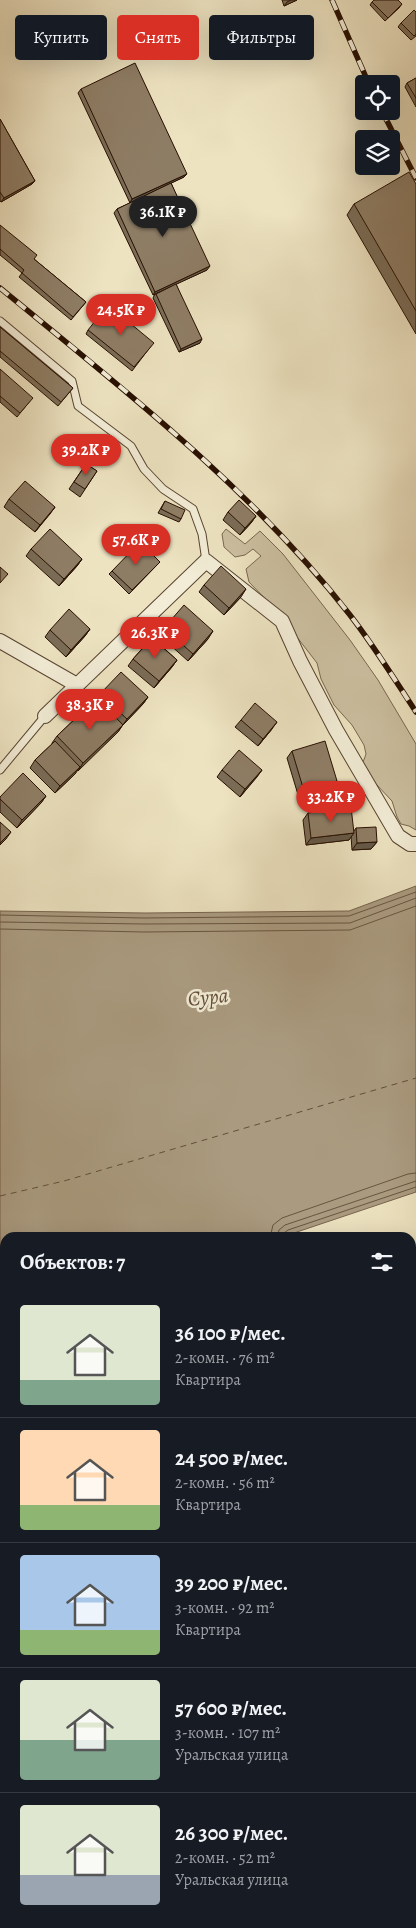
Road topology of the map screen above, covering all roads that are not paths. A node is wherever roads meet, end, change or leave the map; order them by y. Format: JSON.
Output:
{"nodes":[{"id":1,"x":0,"y":321,"type":"edge"},
{"id":2,"x":206,"y":561,"type":"junction"},
{"id":3,"x":0,"y":640,"type":"edge"},
{"id":4,"x":77,"y":685,"type":"junction"},
{"id":5,"x":45,"y":716,"type":"joint"},
{"id":6,"x":0,"y":770,"type":"edge"},
{"id":7,"x":416,"y":844,"type":"edge"}],
"edges":[{"from":1,"to":2,"type":"lane"},
{"from":2,"to":4,"type":"street"},
{"from":2,"to":7,"type":"street"},
{"from":3,"to":4,"type":"street"},
{"from":4,"to":5,"type":"street"},
{"from":5,"to":6,"type":"lane"}]}
